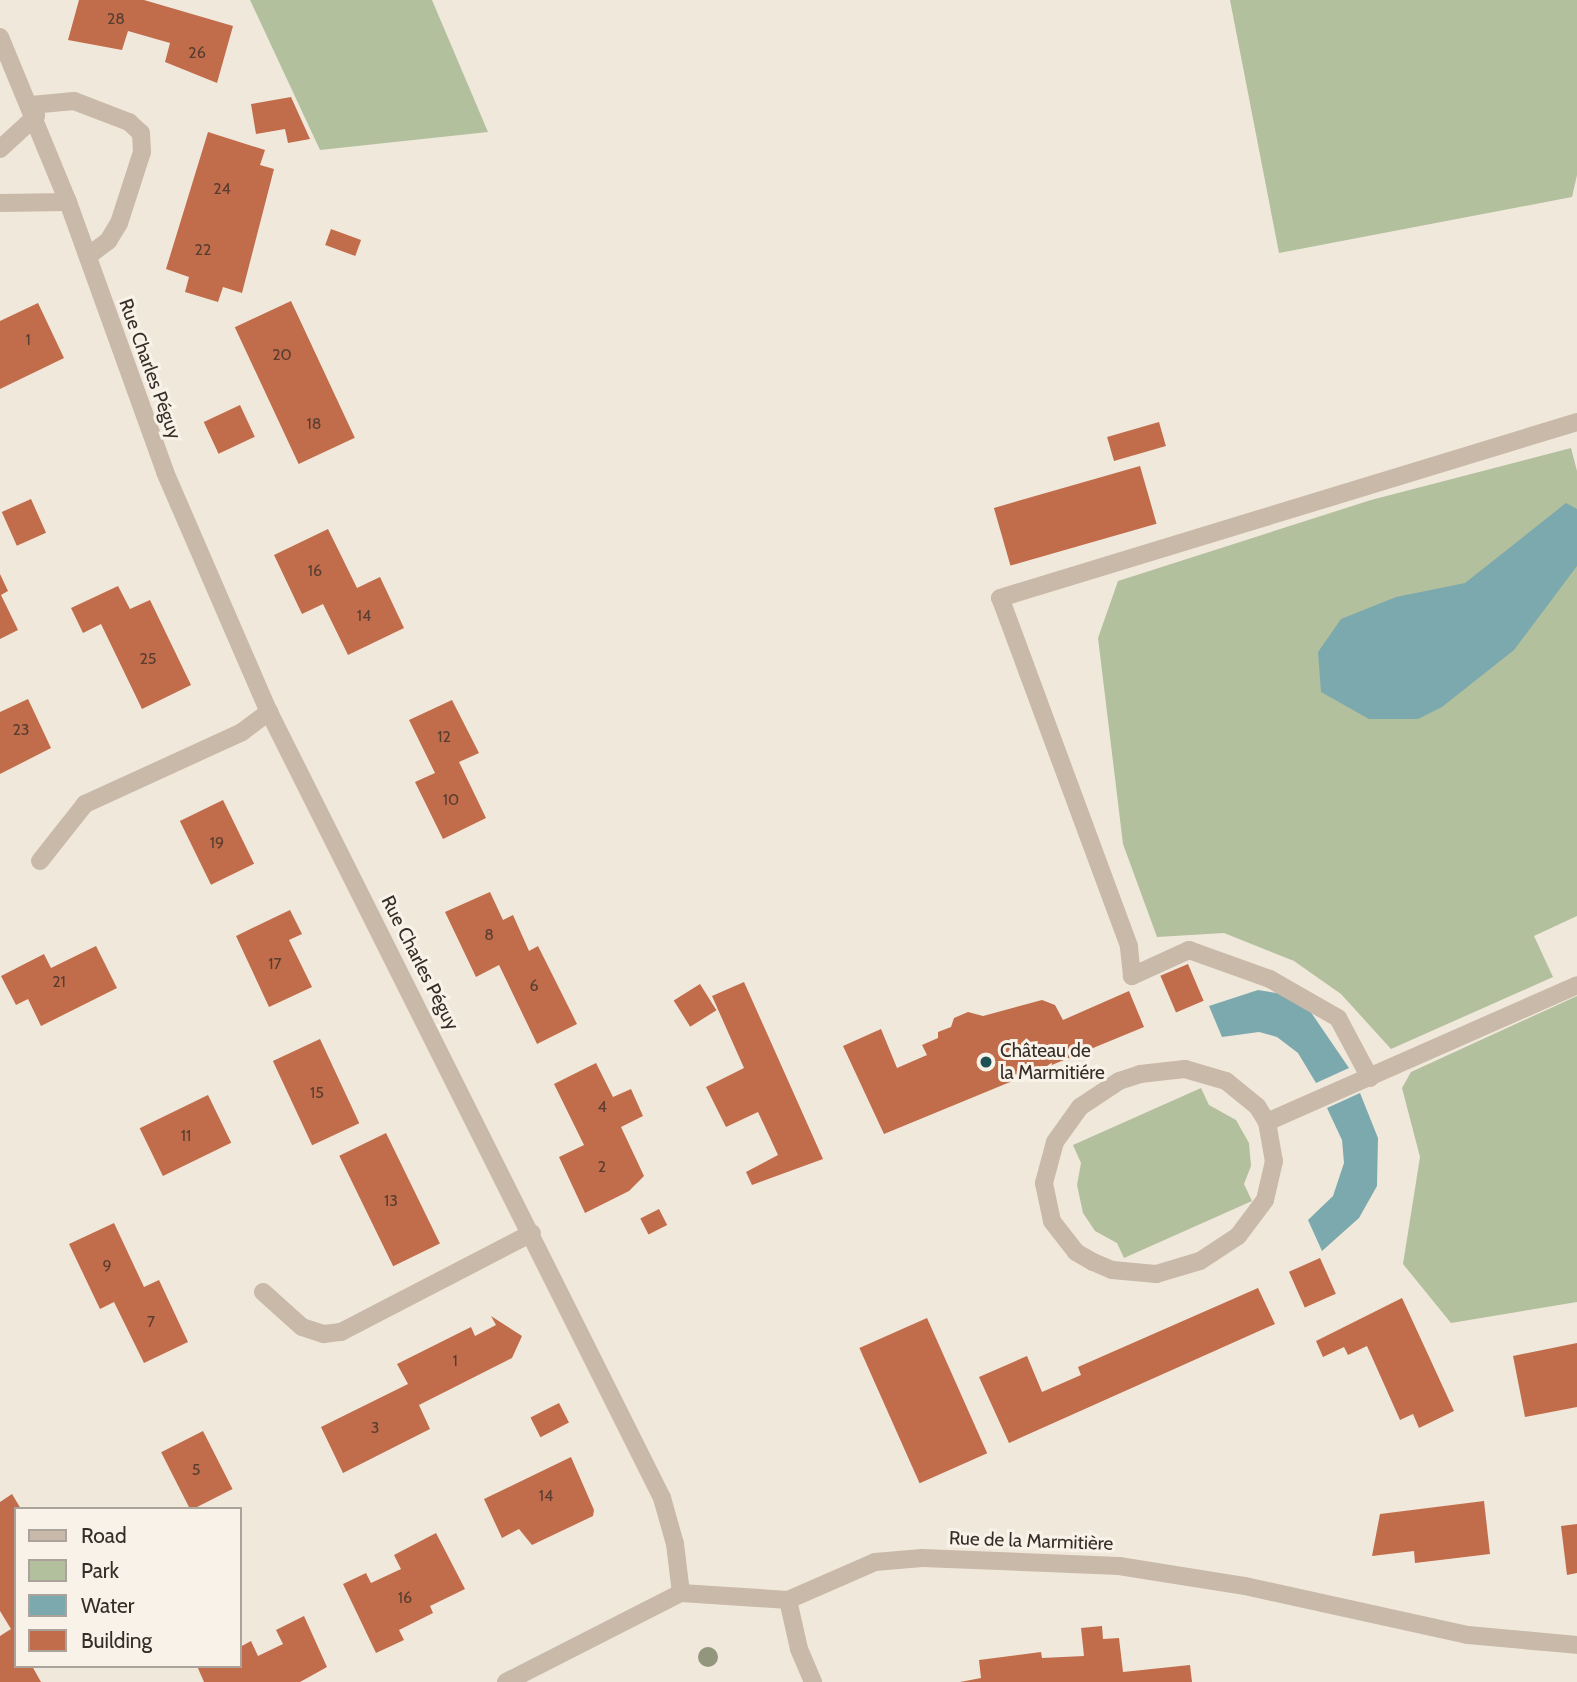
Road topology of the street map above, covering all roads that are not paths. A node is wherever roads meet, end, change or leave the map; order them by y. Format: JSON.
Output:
{"nodes":[{"id":1,"x":0,"y":37,"type":"edge"},
{"id":2,"x":34,"y":110,"type":"junction"},
{"id":3,"x":0,"y":149,"type":"edge"},
{"id":4,"x":68,"y":202,"type":"junction"},
{"id":5,"x":0,"y":203,"type":"edge"},
{"id":6,"x":88,"y":256,"type":"junction"},
{"id":7,"x":1577,"y":422,"type":"edge"},
{"id":8,"x":269,"y":712,"type":"junction"},
{"id":9,"x":40,"y":861,"type":"dead end"},
{"id":10,"x":1577,"y":985,"type":"edge"},
{"id":11,"x":1370,"y":1078,"type":"junction"},
{"id":12,"x":1267,"y":1122,"type":"junction"},
{"id":13,"x":532,"y":1233,"type":"junction"},
{"id":14,"x":263,"y":1292,"type":"dead end"},
{"id":15,"x":681,"y":1593,"type":"junction"},
{"id":16,"x":788,"y":1600,"type":"junction"},
{"id":17,"x":1577,"y":1645,"type":"edge"},
{"id":18,"x":506,"y":1682,"type":"edge"},
{"id":19,"x":813,"y":1682,"type":"edge"}],
"edges":[{"from":1,"to":2,"type":"street","name":"Rue Charles Péguy"},
{"from":2,"to":3,"type":"street"},
{"from":2,"to":4,"type":"street","name":"Rue Charles Péguy"},
{"from":2,"to":6,"type":"street"},
{"from":4,"to":5,"type":"street"},
{"from":4,"to":6,"type":"street","name":"Rue Charles Péguy"},
{"from":6,"to":8,"type":"street","name":"Rue Charles Péguy"},
{"from":7,"to":11,"type":"street"},
{"from":8,"to":9,"type":"street"},
{"from":8,"to":13,"type":"street","name":"Rue Charles Péguy"},
{"from":10,"to":11,"type":"street"},
{"from":11,"to":12,"type":"street"},
{"from":12,"to":12,"type":"street"},
{"from":13,"to":14,"type":"street"},
{"from":13,"to":15,"type":"street","name":"Rue Charles Péguy"},
{"from":15,"to":16,"type":"street","name":"Rue de la Marmitière"},
{"from":15,"to":18,"type":"street"},
{"from":16,"to":17,"type":"street","name":"Rue de la Marmitière"},
{"from":16,"to":19,"type":"street"}]}
